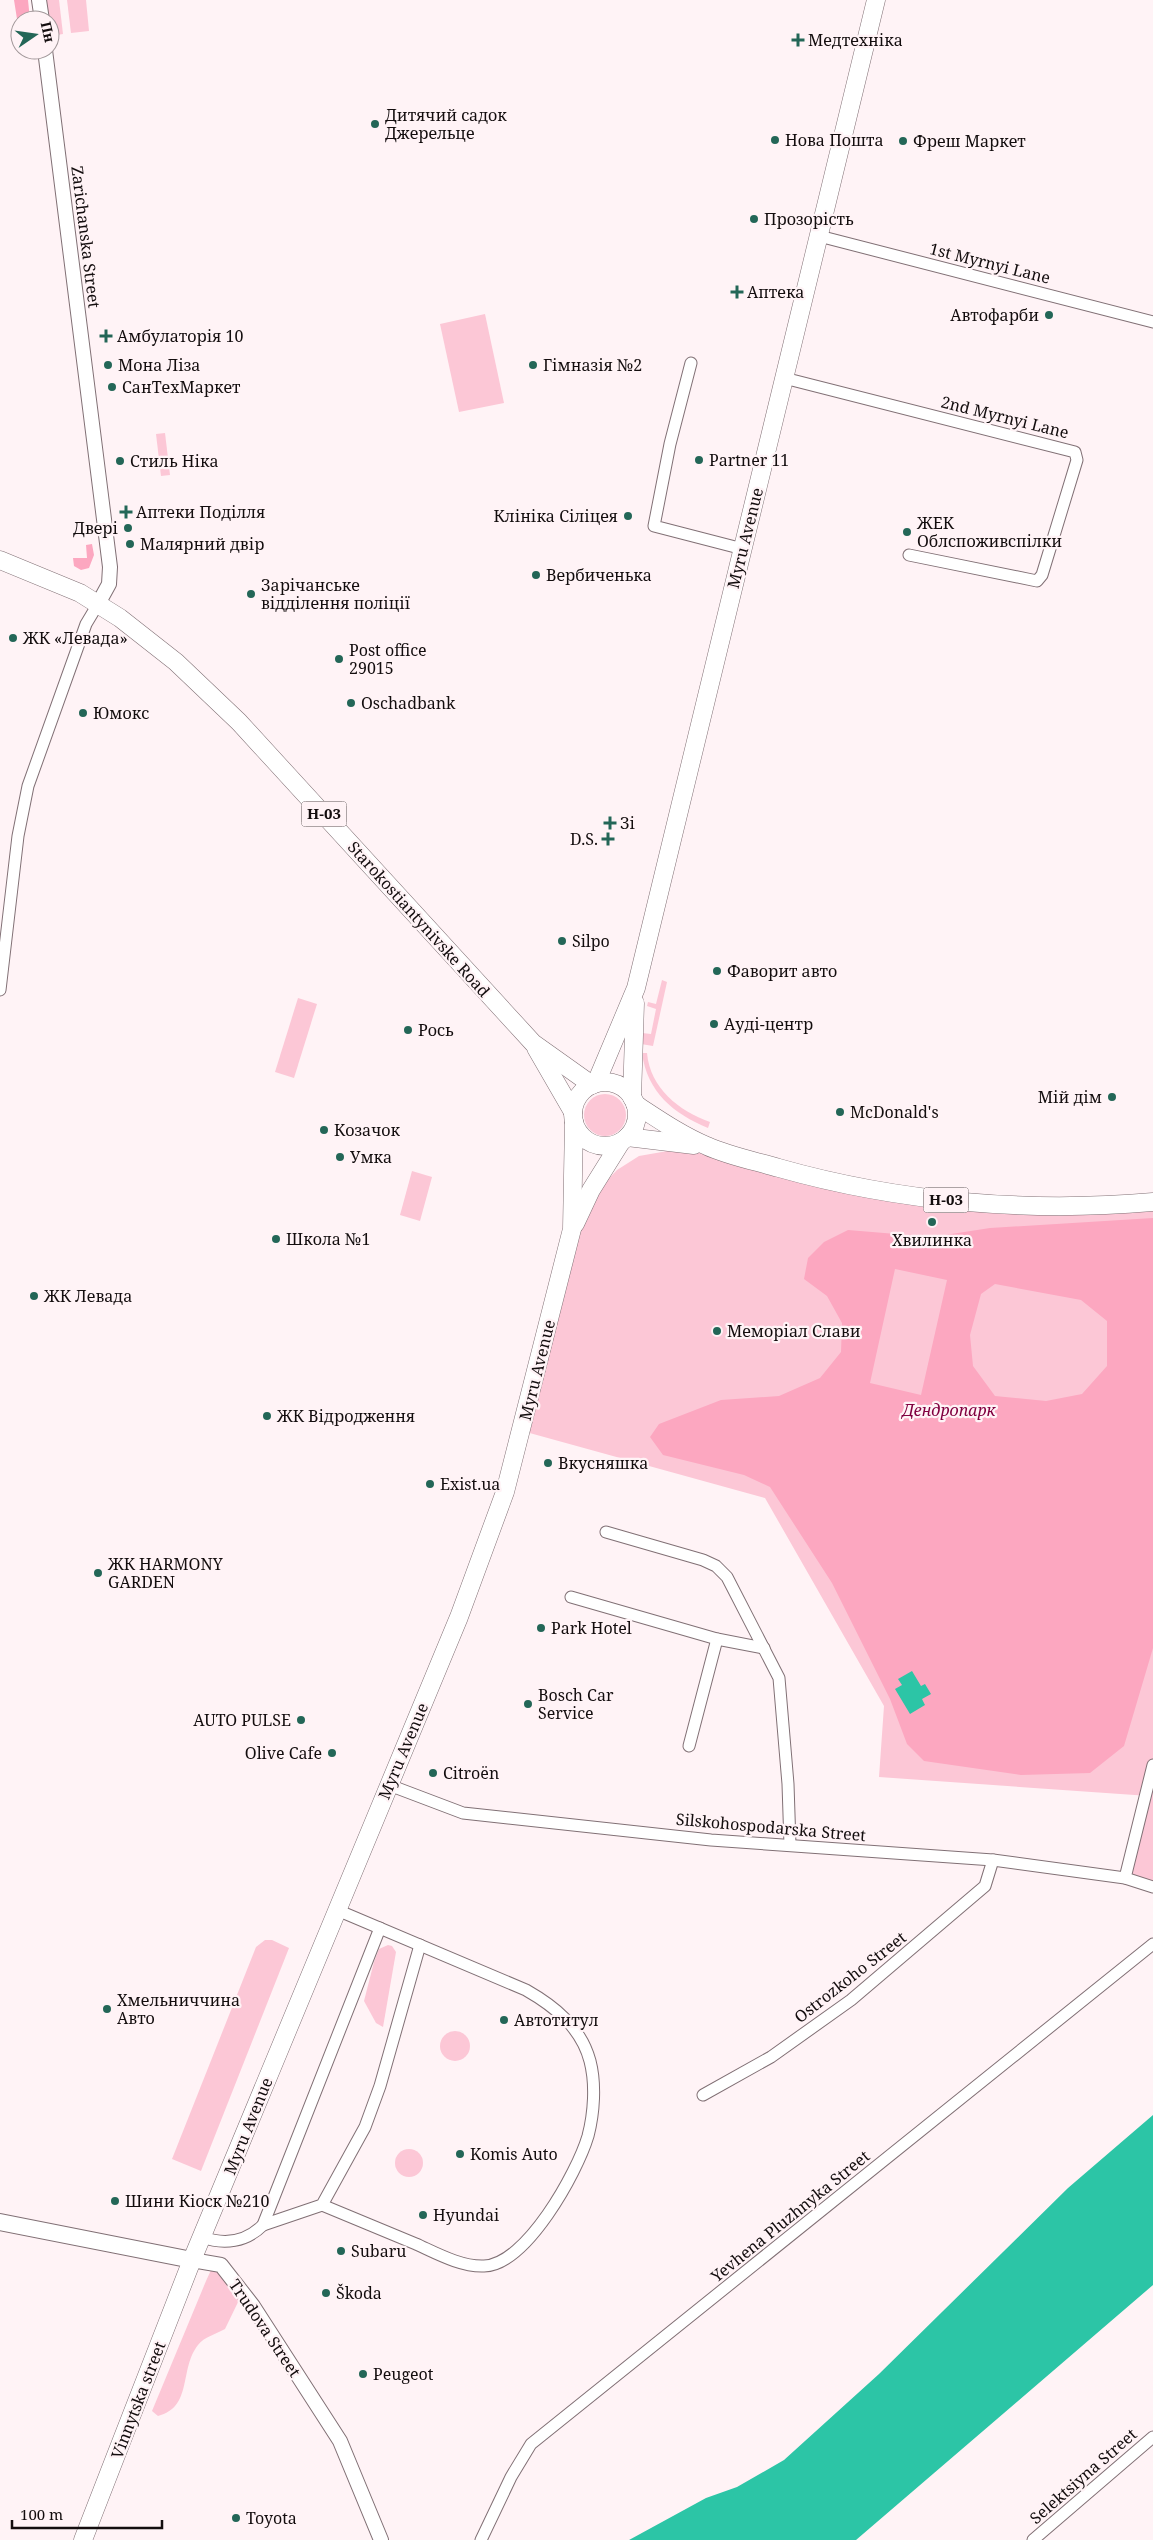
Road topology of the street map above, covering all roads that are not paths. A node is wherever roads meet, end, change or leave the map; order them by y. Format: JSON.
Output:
{"nodes":[{"id":1,"x":876,"y":0,"type":"edge"},
{"id":2,"x":46,"y":60,"type":"edge"},
{"id":3,"x":819,"y":236,"type":"junction"},
{"id":4,"x":1153,"y":322,"type":"edge"},
{"id":5,"x":691,"y":363,"type":"dead end"},
{"id":6,"x":784,"y":378,"type":"junction"},
{"id":7,"x":743,"y":549,"type":"junction"},
{"id":8,"x":909,"y":555,"type":"dead end"},
{"id":9,"x":0,"y":560,"type":"edge"},
{"id":10,"x":98,"y":604,"type":"junction"},
{"id":11,"x":636,"y":988,"type":"junction"},
{"id":12,"x":0,"y":990,"type":"edge"},
{"id":13,"x":533,"y":1043,"type":"junction"},
{"id":14,"x":594,"y":1084,"type":"junction"},
{"id":15,"x":633,"y":1101,"type":"junction"},
{"id":16,"x":573,"y":1117,"type":"junction"},
{"id":17,"x":624,"y":1140,"type":"junction"},
{"id":18,"x":708,"y":1147,"type":"junction"},
{"id":19,"x":1153,"y":1202,"type":"edge"},
{"id":20,"x":572,"y":1228,"type":"junction"},
{"id":21,"x":606,"y":1532,"type":"dead end"},
{"id":22,"x":570,"y":1597,"type":"dead end"},
{"id":23,"x":717,"y":1640,"type":"junction"},
{"id":24,"x":764,"y":1648,"type":"junction"},
{"id":25,"x":689,"y":1746,"type":"dead end"},
{"id":26,"x":1153,"y":1765,"type":"edge"},
{"id":27,"x":389,"y":1785,"type":"junction"},
{"id":28,"x":790,"y":1846,"type":"junction"},
{"id":29,"x":993,"y":1860,"type":"junction"},
{"id":30,"x":1125,"y":1878,"type":"junction"},
{"id":31,"x":1153,"y":1887,"type":"edge"},
{"id":32,"x":337,"y":1910,"type":"junction"},
{"id":33,"x":380,"y":1928,"type":"junction"},
{"id":34,"x":1153,"y":1944,"type":"edge"},
{"id":35,"x":420,"y":1945,"type":"junction"},
{"id":36,"x":703,"y":2095,"type":"dead end"},
{"id":37,"x":322,"y":2205,"type":"junction"},
{"id":38,"x":0,"y":2222,"type":"edge"},
{"id":39,"x":260,"y":2228,"type":"junction"},
{"id":40,"x":202,"y":2237,"type":"junction"},
{"id":41,"x":192,"y":2260,"type":"junction"},
{"id":42,"x":1153,"y":2437,"type":"edge"},
{"id":43,"x":83,"y":2540,"type":"edge"},
{"id":44,"x":381,"y":2540,"type":"edge"},
{"id":45,"x":481,"y":2540,"type":"edge"},
{"id":46,"x":1033,"y":2540,"type":"edge"}],
"edges":[{"from":1,"to":3,"type":"main road","name":"Myru Avenue"},
{"from":2,"to":10,"type":"street","name":"Zarichanska Street"},
{"from":3,"to":4,"type":"street","name":"1st Myrnyi Lane"},
{"from":3,"to":6,"type":"main road","name":"Myru Avenue"},
{"from":5,"to":7,"type":"street"},
{"from":6,"to":7,"type":"main road","name":"Myru Avenue"},
{"from":6,"to":8,"type":"street","name":"2nd Myrnyi Lane"},
{"from":7,"to":11,"type":"main road","name":"Myru Avenue"},
{"from":9,"to":10,"type":"main road","name":"Starokostiantynivske Road","number":"Н-03"},
{"from":10,"to":12,"type":"street"},
{"from":10,"to":13,"type":"main road","name":"Starokostiantynivske Road","number":"Н-03"},
{"from":11,"to":14,"type":"main road","name":"Myru Avenue"},
{"from":11,"to":15,"type":"main road","name":"Myru Avenue"},
{"from":13,"to":14,"type":"main road","number":"Н-03"},
{"from":13,"to":16,"type":"main road","number":"Н-03"},
{"from":14,"to":15,"type":"main road","number":"Н-03"},
{"from":14,"to":16,"type":"main road"},
{"from":15,"to":17,"type":"main road"},
{"from":15,"to":18,"type":"main road","number":"Н-03"},
{"from":16,"to":17,"type":"main road","number":"Н-03"},
{"from":16,"to":20,"type":"main road","name":"Myru Avenue"},
{"from":17,"to":18,"type":"main road","number":"Н-03"},
{"from":17,"to":20,"type":"main road","name":"Myru Avenue"},
{"from":18,"to":19,"type":"main road","number":"Н-03"},
{"from":20,"to":27,"type":"main road","name":"Myru Avenue"},
{"from":21,"to":24,"type":"street"},
{"from":22,"to":23,"type":"street"},
{"from":23,"to":24,"type":"street"},
{"from":23,"to":25,"type":"street"},
{"from":24,"to":28,"type":"street"},
{"from":26,"to":30,"type":"street"},
{"from":27,"to":28,"type":"street","name":"Silskohospodarska Street"},
{"from":27,"to":32,"type":"main road","name":"Myru Avenue"},
{"from":28,"to":29,"type":"street","name":"Silskohospodarska Street"},
{"from":29,"to":30,"type":"street","name":"Silskohospodarska Street"},
{"from":29,"to":36,"type":"street","name":"Ostrozkoho Street"},
{"from":30,"to":31,"type":"street","name":"Silskohospodarska Street"},
{"from":32,"to":33,"type":"street"},
{"from":32,"to":40,"type":"main road","name":"Myru Avenue"},
{"from":33,"to":35,"type":"street"},
{"from":33,"to":39,"type":"street"},
{"from":34,"to":45,"type":"street","name":"Yevhena Pluzhnyka Street"},
{"from":35,"to":37,"type":"street"},
{"from":35,"to":37,"type":"street"},
{"from":37,"to":39,"type":"street"},
{"from":38,"to":41,"type":"main road","name":"Trudova Street"},
{"from":39,"to":40,"type":"street"},
{"from":40,"to":41,"type":"main road","name":"Myru Avenue"},
{"from":41,"to":43,"type":"main road","name":"Vinnytska street"},
{"from":41,"to":44,"type":"street","name":"Trudova Street"},
{"from":42,"to":46,"type":"street","name":"Selektsiyna Street"}]}
